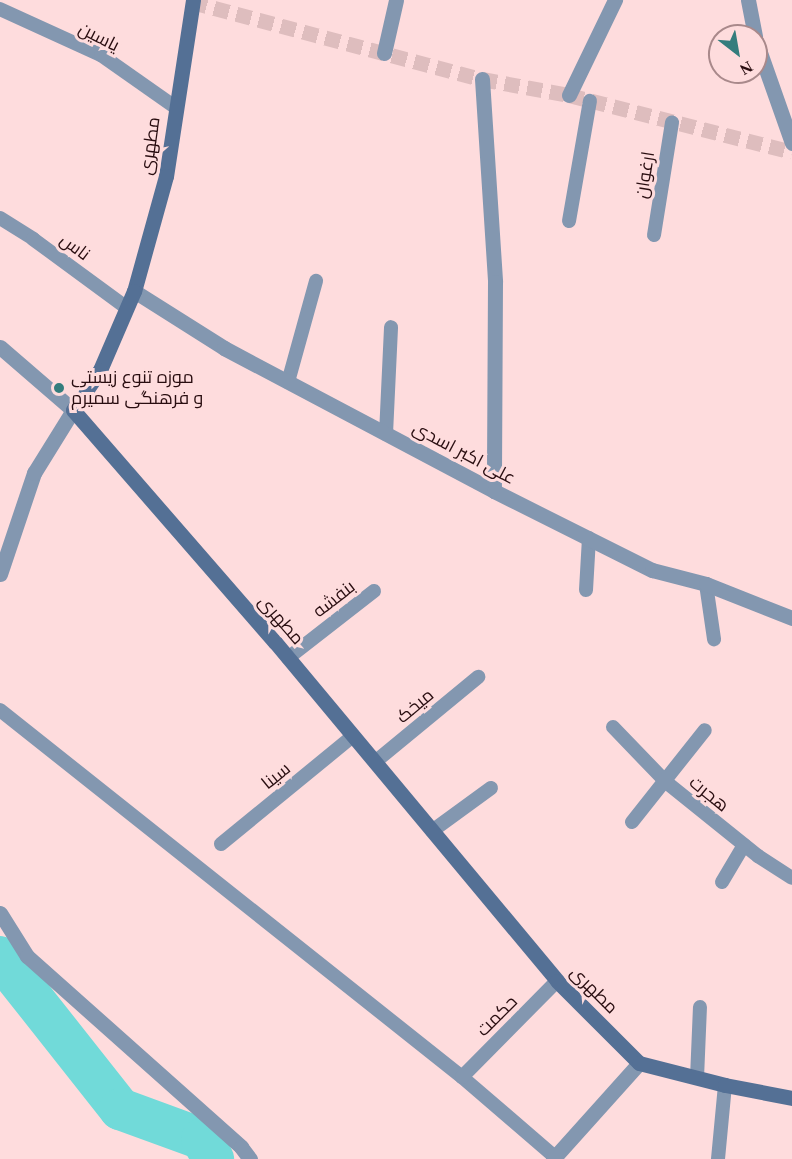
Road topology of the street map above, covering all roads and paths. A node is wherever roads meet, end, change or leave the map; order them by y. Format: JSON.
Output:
{"nodes":[{"id":1,"x":193,"y":0,"type":"edge"},
{"id":2,"x":396,"y":0,"type":"edge"},
{"id":3,"x":615,"y":0,"type":"edge"},
{"id":4,"x":747,"y":0,"type":"edge"},
{"id":5,"x":0,"y":9,"type":"edge"},
{"id":6,"x":752,"y":24,"type":"edge"},
{"id":7,"x":384,"y":53,"type":"dead end"},
{"id":8,"x":768,"y":76,"type":"edge"},
{"id":9,"x":482,"y":79,"type":"dead end"},
{"id":10,"x":569,"y":95,"type":"dead end"},
{"id":11,"x":590,"y":101,"type":"dead end"},
{"id":12,"x":175,"y":107,"type":"junction"},
{"id":13,"x":672,"y":122,"type":"dead end"},
{"id":14,"x":792,"y":143,"type":"edge"},
{"id":15,"x":0,"y":218,"type":"edge"},
{"id":16,"x":569,"y":221,"type":"dead end"},
{"id":17,"x":654,"y":235,"type":"dead end"},
{"id":18,"x":316,"y":281,"type":"dead end"},
{"id":19,"x":134,"y":291,"type":"junction"},
{"id":20,"x":127,"y":308,"type":"junction"},
{"id":21,"x":391,"y":327,"type":"dead end"},
{"id":22,"x":0,"y":347,"type":"edge"},
{"id":23,"x":288,"y":382,"type":"junction"},
{"id":24,"x":73,"y":410,"type":"junction"},
{"id":25,"x":386,"y":434,"type":"junction"},
{"id":26,"x":494,"y":491,"type":"junction"},
{"id":27,"x":589,"y":538,"type":"junction"},
{"id":28,"x":4,"y":546,"type":"edge"},
{"id":29,"x":0,"y":574,"type":"edge"},
{"id":30,"x":706,"y":584,"type":"junction"},
{"id":31,"x":586,"y":590,"type":"dead end"},
{"id":32,"x":374,"y":591,"type":"dead end"},
{"id":33,"x":792,"y":618,"type":"edge"},
{"id":34,"x":714,"y":639,"type":"dead end"},
{"id":35,"x":288,"y":658,"type":"junction"},
{"id":36,"x":478,"y":677,"type":"dead end"},
{"id":37,"x":0,"y":710,"type":"edge"},
{"id":38,"x":613,"y":727,"type":"dead end"},
{"id":39,"x":705,"y":730,"type":"dead end"},
{"id":40,"x":353,"y":736,"type":"junction"},
{"id":41,"x":375,"y":762,"type":"junction"},
{"id":42,"x":666,"y":782,"type":"junction"},
{"id":43,"x":491,"y":788,"type":"dead end"},
{"id":44,"x":632,"y":822,"type":"dead end"},
{"id":45,"x":432,"y":831,"type":"junction"},
{"id":46,"x":221,"y":844,"type":"dead end"},
{"id":47,"x":744,"y":845,"type":"junction"},
{"id":48,"x":792,"y":878,"type":"edge"},
{"id":49,"x":722,"y":882,"type":"dead end"},
{"id":50,"x":0,"y":913,"type":"edge"},
{"id":51,"x":557,"y":981,"type":"junction"},
{"id":52,"x":700,"y":1006,"type":"dead end"},
{"id":53,"x":639,"y":1063,"type":"junction"},
{"id":54,"x":462,"y":1077,"type":"junction"},
{"id":55,"x":697,"y":1078,"type":"junction"},
{"id":56,"x":725,"y":1085,"type":"junction"},
{"id":57,"x":792,"y":1098,"type":"edge"},
{"id":58,"x":554,"y":1158,"type":"edge"},
{"id":59,"x":250,"y":1159,"type":"edge"},
{"id":60,"x":718,"y":1159,"type":"edge"}],
"edges":[{"from":1,"to":12,"type":"main road","name":"مطهری"},
{"from":2,"to":7,"type":"street"},
{"from":3,"to":10,"type":"street"},
{"from":4,"to":6,"type":"street"},
{"from":5,"to":12,"type":"lane","name":"یاسین"},
{"from":8,"to":14,"type":"street"},
{"from":9,"to":26,"type":"street"},
{"from":11,"to":16,"type":"lane"},
{"from":12,"to":19,"type":"main road","name":"مطهری"},
{"from":13,"to":17,"type":"lane","name":"ارغوان"},
{"from":15,"to":20,"type":"lane","name":"ناس"},
{"from":18,"to":23,"type":"lane"},
{"from":19,"to":20,"type":"main road","name":"مطهری"},
{"from":19,"to":23,"type":"street","name":"علی اکبر اسدی"},
{"from":20,"to":24,"type":"main road","name":"مطهری"},
{"from":21,"to":25,"type":"lane"},
{"from":22,"to":24,"type":"street"},
{"from":23,"to":25,"type":"street","name":"علی اکبر اسدی"},
{"from":24,"to":28,"type":"street"},
{"from":24,"to":35,"type":"main road","name":"مطهری"},
{"from":25,"to":26,"type":"street","name":"علی اکبر اسدی"},
{"from":26,"to":27,"type":"street","name":"علی اکبر اسدی"},
{"from":27,"to":30,"type":"street","name":"علی اکبر اسدی"},
{"from":27,"to":31,"type":"lane"},
{"from":28,"to":29,"type":"street"},
{"from":30,"to":33,"type":"street","name":"علی اکبر اسدی"},
{"from":30,"to":34,"type":"lane"},
{"from":32,"to":35,"type":"lane","name":"بنفشه"},
{"from":35,"to":40,"type":"main road","name":"مطهری"},
{"from":36,"to":41,"type":"lane","name":"میخک"},
{"from":37,"to":54,"type":"lane"},
{"from":38,"to":42,"type":"lane","name":"هجرت"},
{"from":39,"to":42,"type":"lane"},
{"from":40,"to":41,"type":"main road","name":"مطهری"},
{"from":40,"to":46,"type":"lane","name":"سینا"},
{"from":41,"to":45,"type":"main road","name":"مطهری"},
{"from":42,"to":44,"type":"lane"},
{"from":42,"to":47,"type":"lane","name":"هجرت"},
{"from":43,"to":45,"type":"lane"},
{"from":45,"to":51,"type":"main road","name":"مطهری"},
{"from":47,"to":48,"type":"lane","name":"هجرت"},
{"from":47,"to":49,"type":"lane"},
{"from":50,"to":59,"type":"street"},
{"from":51,"to":53,"type":"main road","name":"مطهری"},
{"from":51,"to":54,"type":"lane","name":"حکمت"},
{"from":52,"to":55,"type":"lane"},
{"from":53,"to":55,"type":"main road"},
{"from":53,"to":58,"type":"street"},
{"from":54,"to":58,"type":"lane"},
{"from":55,"to":56,"type":"main road"},
{"from":56,"to":57,"type":"main road"},
{"from":56,"to":60,"type":"lane"}]}
